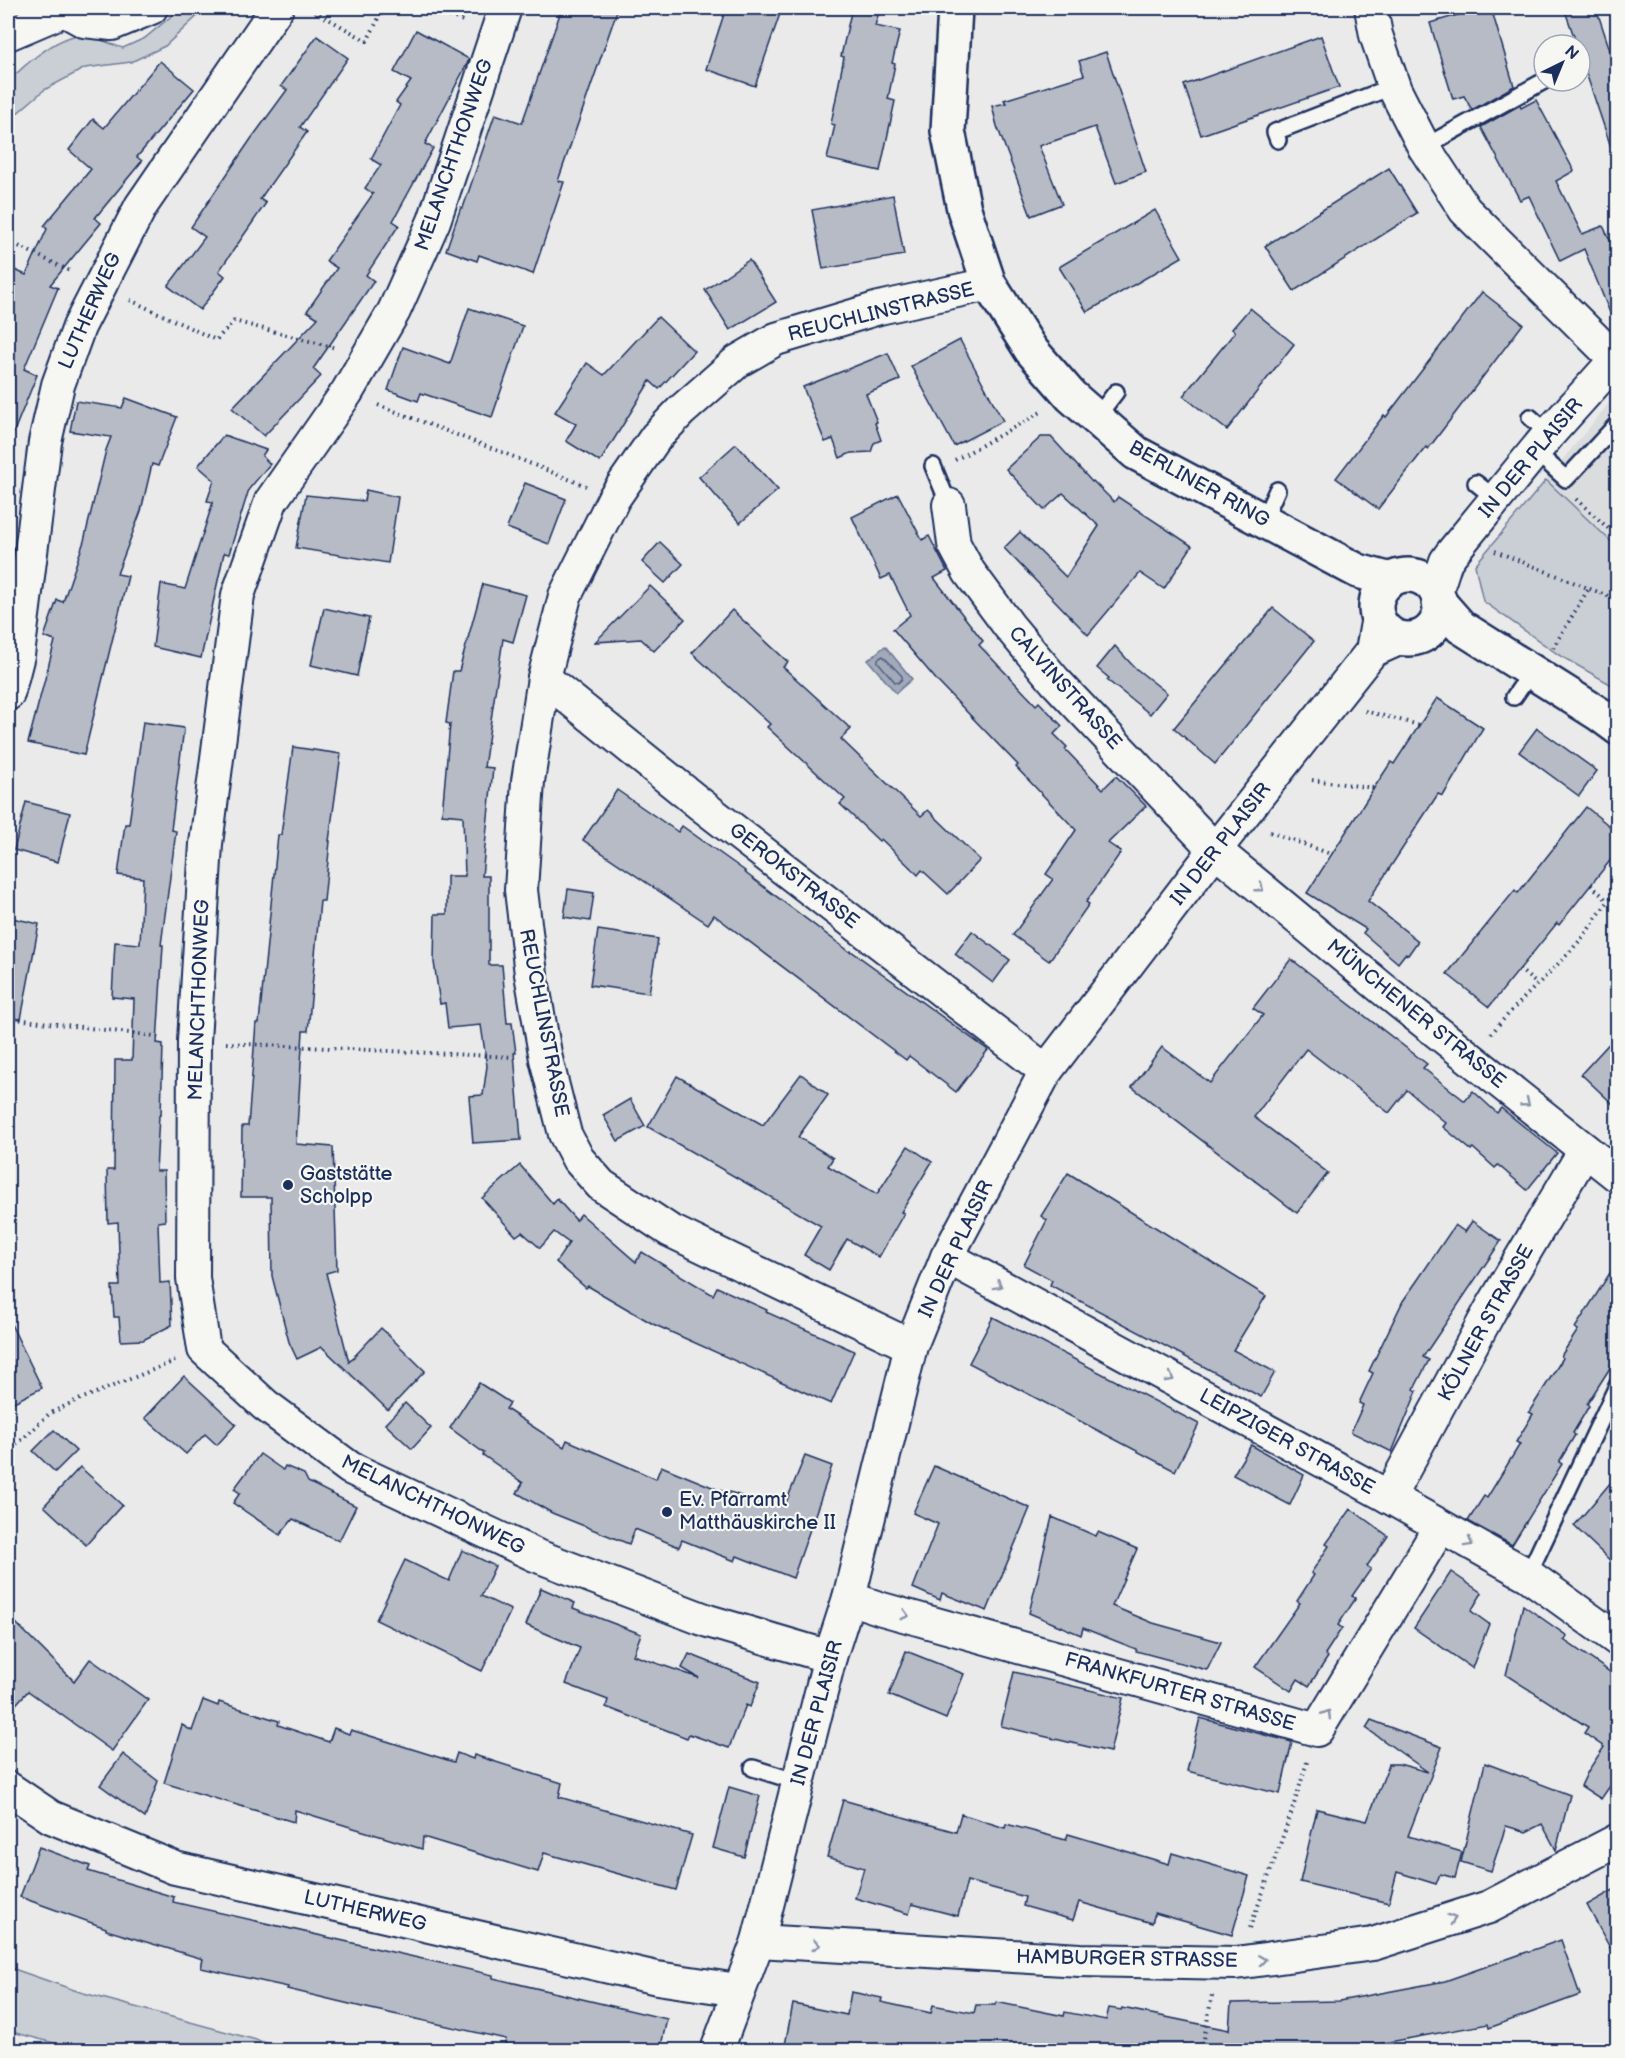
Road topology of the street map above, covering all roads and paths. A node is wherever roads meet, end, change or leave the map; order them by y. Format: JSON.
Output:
{"nodes":[{"id":1,"x":151,"y":8,"type":"edge"},
{"id":2,"x":278,"y":8,"type":"edge"},
{"id":3,"x":308,"y":8,"type":"edge"},
{"id":4,"x":384,"y":8,"type":"edge"},
{"id":5,"x":427,"y":8,"type":"edge"},
{"id":6,"x":955,"y":8,"type":"edge"},
{"id":7,"x":1371,"y":8,"type":"edge"},
{"id":8,"x":67,"y":9,"type":"edge"},
{"id":9,"x":501,"y":20,"type":"edge"},
{"id":10,"x":8,"y":34,"type":"edge"},
{"id":11,"x":1394,"y":86,"type":"junction"},
{"id":12,"x":1532,"y":89,"type":"edge"},
{"id":13,"x":1278,"y":140,"type":"dead end"},
{"id":14,"x":1427,"y":160,"type":"junction"},
{"id":15,"x":8,"y":241,"type":"edge"},
{"id":16,"x":71,"y":271,"type":"dead end"},
{"id":17,"x":989,"y":284,"type":"junction"},
{"id":18,"x":99,"y":286,"type":"junction"},
{"id":19,"x":368,"y":356,"type":"junction"},
{"id":20,"x":1616,"y":358,"type":"edge"},
{"id":21,"x":1116,"y":392,"type":"dead end"},
{"id":22,"x":376,"y":405,"type":"dead end"},
{"id":23,"x":1045,"y":410,"type":"dead end"},
{"id":24,"x":1096,"y":418,"type":"junction"},
{"id":25,"x":1617,"y":423,"type":"edge"},
{"id":26,"x":1538,"y":434,"type":"junction"},
{"id":27,"x":933,"y":466,"type":"dead end"},
{"id":28,"x":1277,"y":490,"type":"dead end"},
{"id":29,"x":1570,"y":493,"type":"dead end"},
{"id":30,"x":614,"y":498,"type":"junction"},
{"id":31,"x":949,"y":505,"type":"junction"},
{"id":32,"x":1263,"y":520,"type":"junction"},
{"id":33,"x":1617,"y":537,"type":"edge"},
{"id":34,"x":1488,"y":549,"type":"dead end"},
{"id":35,"x":1589,"y":588,"type":"junction"},
{"id":36,"x":1617,"y":600,"type":"edge"},
{"id":37,"x":1414,"y":607,"type":"junction"},
{"id":38,"x":1532,"y":674,"type":"junction"},
{"id":39,"x":544,"y":678,"type":"junction"},
{"id":40,"x":8,"y":694,"type":"edge"},
{"id":41,"x":1338,"y":695,"type":"junction"},
{"id":42,"x":1419,"y":725,"type":"dead end"},
{"id":43,"x":1617,"y":728,"type":"edge"},
{"id":44,"x":1284,"y":762,"type":"junction"},
{"id":45,"x":1374,"y":788,"type":"dead end"},
{"id":46,"x":1244,"y":814,"type":"junction"},
{"id":47,"x":1215,"y":850,"type":"junction"},
{"id":48,"x":1331,"y":854,"type":"dead end"},
{"id":49,"x":1591,"y":885,"type":"dead end"},
{"id":50,"x":1617,"y":891,"type":"edge"},
{"id":51,"x":1608,"y":901,"type":"junction"},
{"id":52,"x":1519,"y":969,"type":"dead end"},
{"id":53,"x":1537,"y":984,"type":"junction"},
{"id":54,"x":8,"y":1018,"type":"edge"},
{"id":55,"x":194,"y":1041,"type":"junction"},
{"id":56,"x":258,"y":1044,"type":"dead end"},
{"id":57,"x":546,"y":1059,"type":"junction"},
{"id":58,"x":1471,"y":1059,"type":"junction"},
{"id":59,"x":1046,"y":1071,"type":"junction"},
{"id":60,"x":1585,"y":1149,"type":"junction"},
{"id":61,"x":1617,"y":1176,"type":"edge"},
{"id":62,"x":947,"y":1257,"type":"junction"},
{"id":63,"x":911,"y":1346,"type":"junction"},
{"id":64,"x":147,"y":1373,"type":"dead end"},
{"id":65,"x":1617,"y":1384,"type":"edge"},
{"id":66,"x":8,"y":1453,"type":"edge"},
{"id":67,"x":1389,"y":1497,"type":"junction"},
{"id":68,"x":1440,"y":1527,"type":"junction"},
{"id":69,"x":1528,"y":1575,"type":"junction"},
{"id":70,"x":849,"y":1598,"type":"junction"},
{"id":71,"x":1617,"y":1640,"type":"edge"},
{"id":72,"x":830,"y":1657,"type":"junction"},
{"id":73,"x":1317,"y":1730,"type":"junction"},
{"id":74,"x":753,"y":1768,"type":"dead end"},
{"id":75,"x":798,"y":1782,"type":"junction"},
{"id":76,"x":8,"y":1788,"type":"edge"},
{"id":77,"x":1617,"y":1840,"type":"edge"},
{"id":78,"x":758,"y":1941,"type":"junction"},
{"id":79,"x":1236,"y":1963,"type":"junction"},
{"id":80,"x":738,"y":1990,"type":"junction"},
{"id":81,"x":1212,"y":1994,"type":"dead end"},
{"id":82,"x":717,"y":2050,"type":"edge"},
{"id":83,"x":1202,"y":2050,"type":"edge"}],
"edges":[{"from":1,"to":8,"type":"street"},
{"from":2,"to":18,"type":"street","name":"LUTHERWEG"},
{"from":3,"to":4,"type":"path"},
{"from":5,"to":9,"type":"path"},
{"from":6,"to":17,"type":"street","name":"BERLINER RING"},
{"from":7,"to":11,"type":"street"},
{"from":8,"to":10,"type":"street"},
{"from":9,"to":19,"type":"street","name":"MELANCHTHONWEG"},
{"from":11,"to":13,"type":"lane"},
{"from":11,"to":14,"type":"street"},
{"from":12,"to":14,"type":"lane"},
{"from":14,"to":20,"type":"street"},
{"from":15,"to":16,"type":"path"},
{"from":17,"to":24,"type":"street","name":"BERLINER RING"},
{"from":17,"to":30,"type":"street","name":"REUCHLINSTRASSE"},
{"from":18,"to":19,"type":"path"},
{"from":18,"to":40,"type":"street","name":"LUTHERWEG"},
{"from":19,"to":55,"type":"street","name":"MELANCHTHONWEG"},
{"from":20,"to":26,"type":"street","name":"IN DER PLAISIR"},
{"from":21,"to":24,"type":"lane"},
{"from":22,"to":30,"type":"path"},
{"from":23,"to":31,"type":"path"},
{"from":24,"to":32,"type":"street","name":"BERLINER RING"},
{"from":25,"to":26,"type":"lane"},
{"from":26,"to":37,"type":"street","name":"IN DER PLAISIR"},
{"from":27,"to":31,"type":"lane"},
{"from":28,"to":32,"type":"lane"},
{"from":29,"to":33,"type":"path"},
{"from":30,"to":39,"type":"street","name":"REUCHLINSTRASSE"},
{"from":31,"to":47,"type":"street","name":"CALVINSTRASSE"},
{"from":32,"to":37,"type":"street","name":"BERLINER RING"},
{"from":34,"to":35,"type":"path"},
{"from":35,"to":36,"type":"path"},
{"from":35,"to":38,"type":"path"},
{"from":37,"to":38,"type":"street","name":"BERLINER RING"},
{"from":37,"to":41,"type":"street","name":"IN DER PLAISIR"},
{"from":38,"to":43,"type":"street","name":"BERLINER RING"},
{"from":39,"to":57,"type":"street","name":"REUCHLINSTRASSE"},
{"from":39,"to":59,"type":"street","name":"GEROKSTRASSE"},
{"from":41,"to":42,"type":"path"},
{"from":41,"to":44,"type":"street","name":"IN DER PLAISIR"},
{"from":44,"to":45,"type":"path"},
{"from":44,"to":46,"type":"street","name":"IN DER PLAISIR"},
{"from":46,"to":47,"type":"street","name":"IN DER PLAISIR"},
{"from":46,"to":48,"type":"path"},
{"from":47,"to":58,"type":"street","name":"MÜNCHENER STRASSE","one_way":true},
{"from":47,"to":59,"type":"street","name":"IN DER PLAISIR"},
{"from":49,"to":51,"type":"path"},
{"from":50,"to":51,"type":"path"},
{"from":51,"to":53,"type":"path"},
{"from":52,"to":53,"type":"path"},
{"from":53,"to":58,"type":"path"},
{"from":54,"to":55,"type":"path"},
{"from":55,"to":72,"type":"street","name":"MELANCHTHONWEG"},
{"from":56,"to":57,"type":"path"},
{"from":57,"to":63,"type":"street","name":"REUCHLINSTRASSE"},
{"from":58,"to":60,"type":"street","name":"MÜNCHENER STRASSE","one_way":true},
{"from":59,"to":62,"type":"street","name":"IN DER PLAISIR"},
{"from":60,"to":61,"type":"street","name":"MÜNCHENER STRASSE"},
{"from":60,"to":67,"type":"street","name":"KÖLNER STRASSE"},
{"from":62,"to":63,"type":"street","name":"IN DER PLAISIR"},
{"from":62,"to":67,"type":"street","name":"LEIPZIGER STRASSE","one_way":true},
{"from":63,"to":70,"type":"street","name":"IN DER PLAISIR"},
{"from":64,"to":66,"type":"path"},
{"from":65,"to":69,"type":"lane"},
{"from":67,"to":68,"type":"street","name":"LEIPZIGER STRASSE"},
{"from":68,"to":69,"type":"street","name":"LEIPZIGER STRASSE","one_way":true},
{"from":73,"to":68,"type":"street","name":"FRANKFURTER STRASSE","one_way":true},
{"from":69,"to":71,"type":"street","name":"LEIPZIGER STRASSE"},
{"from":70,"to":72,"type":"street","name":"IN DER PLAISIR"},
{"from":70,"to":73,"type":"street","name":"FRANKFURTER STRASSE","one_way":true},
{"from":72,"to":75,"type":"street","name":"IN DER PLAISIR"},
{"from":73,"to":79,"type":"path"},
{"from":74,"to":75,"type":"lane"},
{"from":75,"to":78,"type":"street","name":"IN DER PLAISIR"},
{"from":76,"to":80,"type":"street","name":"LUTHERWEG"},
{"from":79,"to":77,"type":"street","name":"HAMBURGER STRASSE","one_way":true},
{"from":78,"to":79,"type":"street","name":"HAMBURGER STRASSE","one_way":true},
{"from":78,"to":80,"type":"street","name":"IN DER PLAISIR"},
{"from":80,"to":82,"type":"street","name":"IN DER PLAISIR"},
{"from":81,"to":83,"type":"path"}]}
